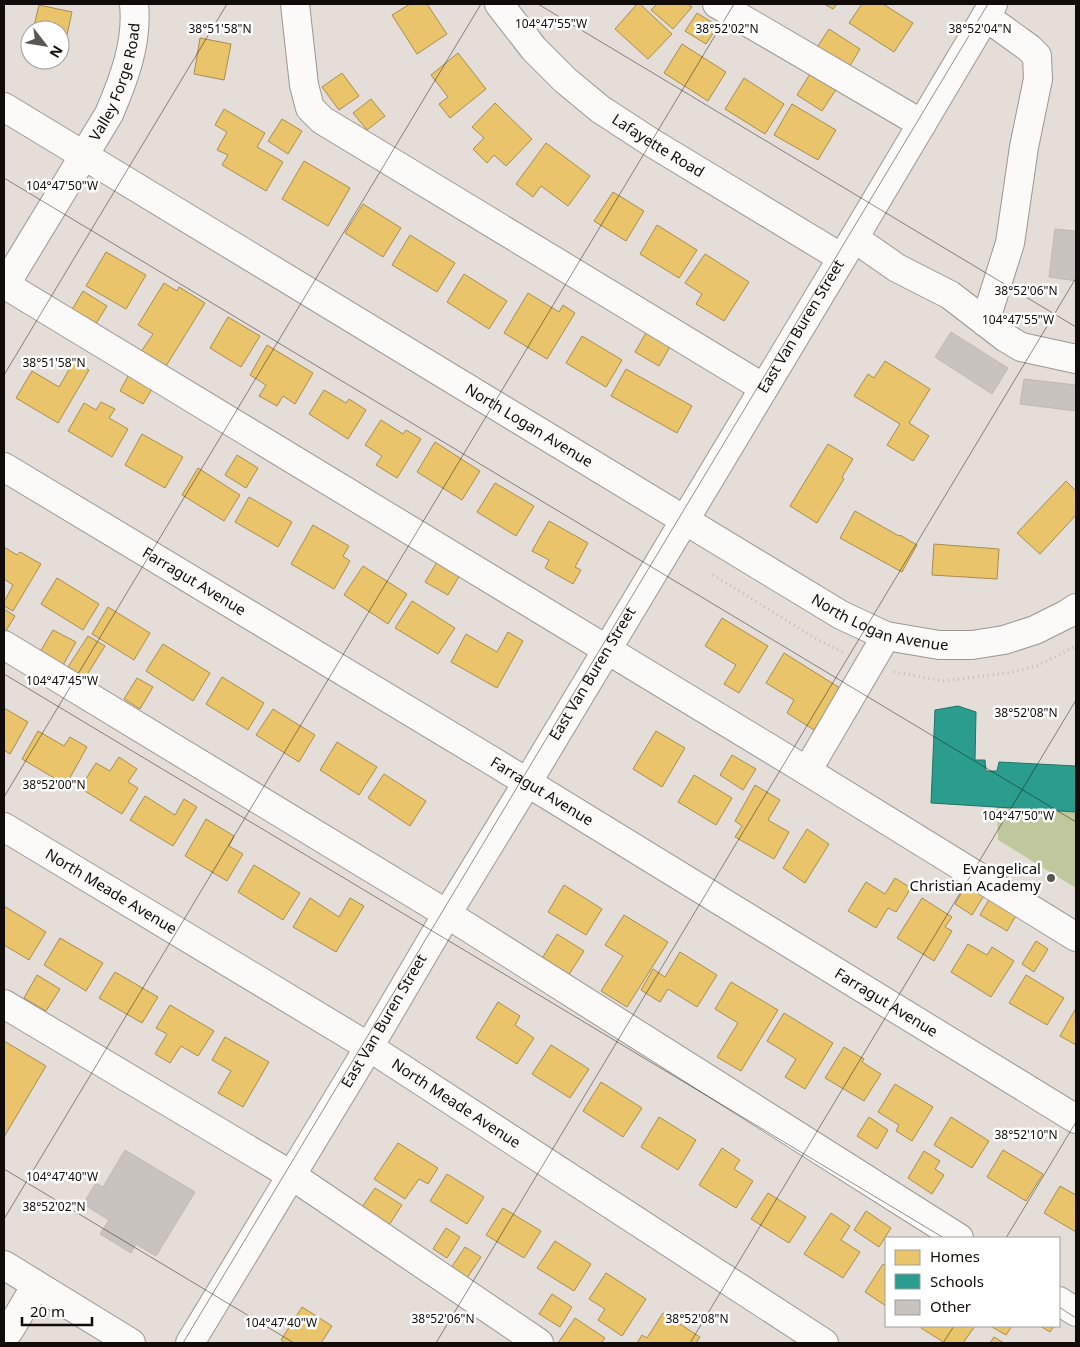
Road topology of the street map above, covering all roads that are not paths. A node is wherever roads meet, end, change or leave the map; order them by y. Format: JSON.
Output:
{"nodes":[{"id":1,"x":134,"y":4,"type":"edge"},
{"id":2,"x":295,"y":4,"type":"edge"},
{"id":3,"x":498,"y":4,"type":"edge"},
{"id":4,"x":716,"y":4,"type":"edge"},
{"id":5,"x":990,"y":10,"type":"edge"},
{"id":6,"x":4,"y":107,"type":"edge"},
{"id":7,"x":922,"y":124,"type":"junction"},
{"id":8,"x":84,"y":155,"type":"junction"},
{"id":9,"x":848,"y":248,"type":"junction"},
{"id":10,"x":4,"y":285,"type":"edge"},
{"id":11,"x":985,"y":322,"type":"junction"},
{"id":12,"x":1076,"y":359,"type":"edge"},
{"id":13,"x":764,"y":388,"type":"junction"},
{"id":14,"x":4,"y":467,"type":"edge"},
{"id":15,"x":685,"y":520,"type":"junction"},
{"id":16,"x":1076,"y":608,"type":"edge"},
{"id":17,"x":886,"y":636,"type":"junction"},
{"id":18,"x":4,"y":645,"type":"edge"},
{"id":19,"x":606,"y":650,"type":"junction"},
{"id":20,"x":807,"y":772,"type":"junction"},
{"id":21,"x":527,"y":783,"type":"junction"},
{"id":22,"x":4,"y":827,"type":"edge"},
{"id":23,"x":447,"y":914,"type":"junction"},
{"id":24,"x":1075,"y":934,"type":"edge"},
{"id":25,"x":4,"y":1006,"type":"edge"},
{"id":26,"x":369,"y":1047,"type":"junction"},
{"id":27,"x":1076,"y":1119,"type":"edge"},
{"id":28,"x":291,"y":1175,"type":"junction"},
{"id":29,"x":957,"y":1237,"type":"edge"},
{"id":30,"x":4,"y":1265,"type":"edge"},
{"id":31,"x":36,"y":1285,"type":"junction"},
{"id":32,"x":1060,"y":1302,"type":"edge"},
{"id":33,"x":1076,"y":1312,"type":"edge"},
{"id":34,"x":4,"y":1335,"type":"edge"},
{"id":35,"x":131,"y":1343,"type":"edge"},
{"id":36,"x":190,"y":1343,"type":"edge"},
{"id":37,"x":539,"y":1343,"type":"edge"},
{"id":38,"x":824,"y":1343,"type":"edge"}],
"edges":[{"from":1,"to":8,"type":"street","name":"Valley Forge Road"},
{"from":2,"to":13,"type":"street"},
{"from":3,"to":9,"type":"street","name":"Lafayette Road"},
{"from":4,"to":7,"type":"street"},
{"from":5,"to":7,"type":"street","name":"East Van Buren Street"},
{"from":5,"to":11,"type":"street"},
{"from":6,"to":8,"type":"street","name":"North Logan Avenue"},
{"from":7,"to":9,"type":"street","name":"East Van Buren Street"},
{"from":8,"to":10,"type":"street","name":"Valley Forge Road"},
{"from":8,"to":15,"type":"street","name":"North Logan Avenue"},
{"from":9,"to":11,"type":"street","name":"Lafayette Road"},
{"from":9,"to":13,"type":"street","name":"East Van Buren Street"},
{"from":10,"to":19,"type":"street"},
{"from":11,"to":12,"type":"street","name":"Lafayette Road"},
{"from":13,"to":15,"type":"street","name":"East Van Buren Street"},
{"from":14,"to":21,"type":"street","name":"Farragut Avenue"},
{"from":15,"to":17,"type":"street","name":"North Logan Avenue"},
{"from":15,"to":19,"type":"street","name":"East Van Buren Street"},
{"from":16,"to":17,"type":"street","name":"North Logan Avenue"},
{"from":17,"to":20,"type":"street"},
{"from":18,"to":23,"type":"street"},
{"from":19,"to":20,"type":"street"},
{"from":19,"to":21,"type":"street","name":"East Van Buren Street"},
{"from":20,"to":24,"type":"street"},
{"from":21,"to":23,"type":"street","name":"East Van Buren Street"},
{"from":21,"to":27,"type":"street","name":"Farragut Avenue"},
{"from":22,"to":26,"type":"street","name":"North Meade Avenue"},
{"from":23,"to":26,"type":"street","name":"East Van Buren Street"},
{"from":23,"to":29,"type":"street"},
{"from":25,"to":28,"type":"street"},
{"from":26,"to":28,"type":"street","name":"East Van Buren Street"},
{"from":26,"to":38,"type":"street","name":"North Meade Avenue"},
{"from":28,"to":36,"type":"street","name":"East Van Buren Street"},
{"from":28,"to":37,"type":"street"},
{"from":30,"to":31,"type":"street"},
{"from":31,"to":34,"type":"street"},
{"from":31,"to":35,"type":"street"},
{"from":32,"to":33,"type":"street"}]}
